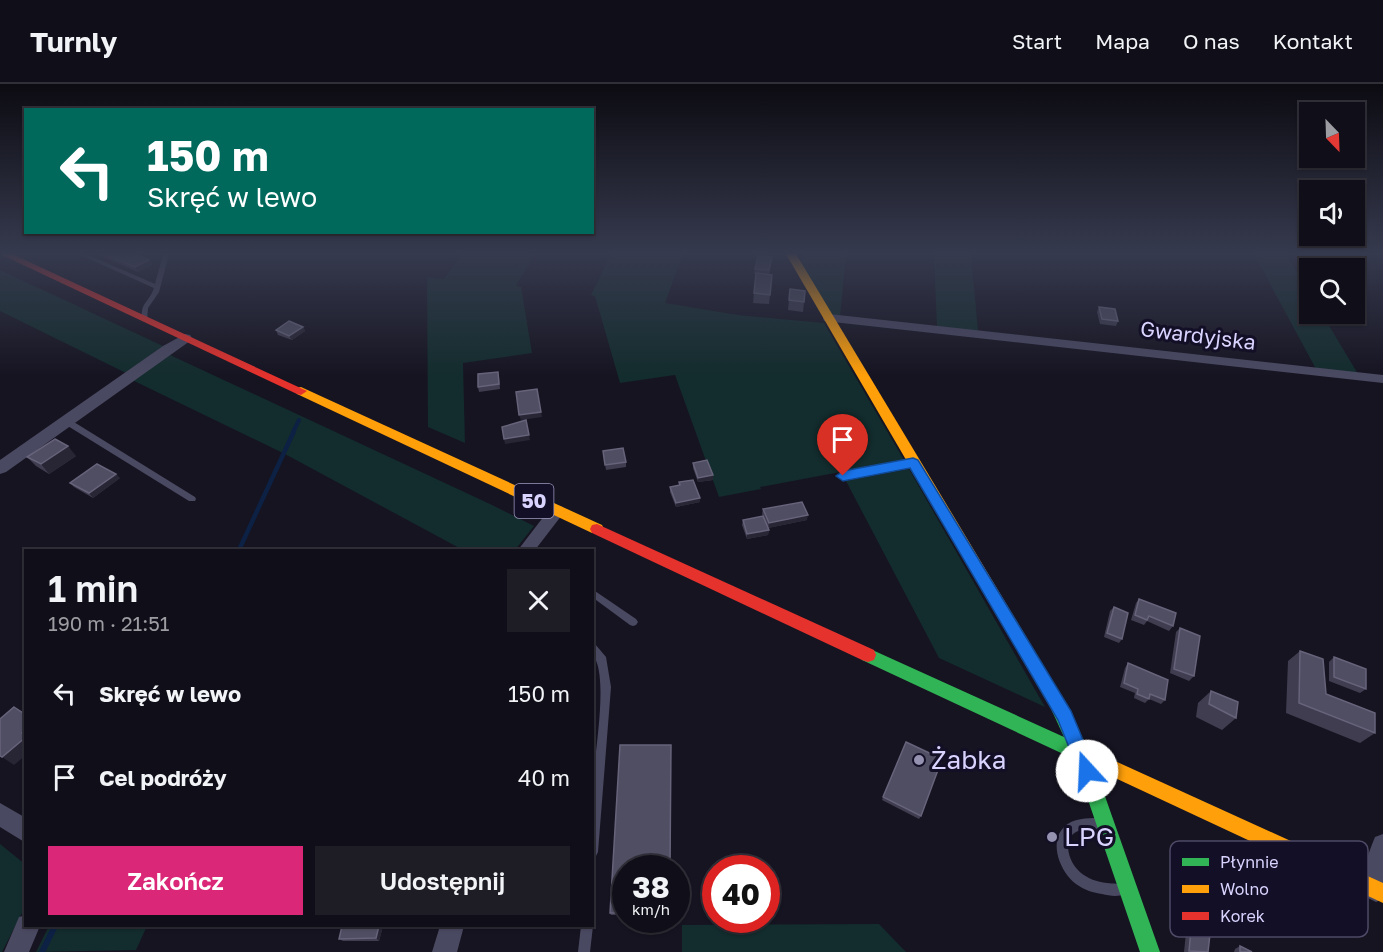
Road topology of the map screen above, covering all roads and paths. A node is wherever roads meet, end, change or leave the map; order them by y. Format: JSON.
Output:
{"nodes":[{"id":1,"x":91,"y":295,"type":"edge"},
{"id":2,"x":156,"y":295,"type":"edge"},
{"id":3,"x":815,"y":295,"type":"edge"},
{"id":4,"x":829,"y":318,"type":"junction"},
{"id":5,"x":145,"y":320,"type":"junction"},
{"id":6,"x":185,"y":338,"type":"junction"},
{"id":7,"x":1383,"y":379,"type":"edge"},
{"id":8,"x":66,"y":421,"type":"junction"},
{"id":9,"x":913,"y":463,"type":"junction"},
{"id":10,"x":0,"y":468,"type":"edge"},
{"id":11,"x":843,"y":476,"type":"dead end"},
{"id":12,"x":192,"y":499,"type":"dead end"},
{"id":13,"x":557,"y":511,"type":"junction"},
{"id":14,"x":529,"y":549,"type":"edge"},
{"id":15,"x":594,"y":593,"type":"edge"},
{"id":16,"x":633,"y":622,"type":"dead end"},
{"id":17,"x":594,"y":649,"type":"edge"},
{"id":18,"x":597,"y":740,"type":"edge"},
{"id":19,"x":1081,"y":754,"type":"junction"},
{"id":20,"x":594,"y":807,"type":"edge"},
{"id":21,"x":0,"y":814,"type":"edge"},
{"id":22,"x":1105,"y":824,"type":"junction"},
{"id":23,"x":24,"y":831,"type":"edge"},
{"id":24,"x":1270,"y":841,"type":"edge"},
{"id":25,"x":1383,"y":845,"type":"edge"},
{"id":26,"x":1128,"y":890,"type":"junction"},
{"id":27,"x":1380,"y":892,"type":"edge"},
{"id":28,"x":28,"y":927,"type":"edge"},
{"id":29,"x":452,"y":927,"type":"edge"},
{"id":30,"x":586,"y":927,"type":"edge"},
{"id":31,"x":16,"y":952,"type":"edge"},
{"id":32,"x":444,"y":952,"type":"edge"},
{"id":33,"x":584,"y":952,"type":"edge"},
{"id":34,"x":1150,"y":952,"type":"edge"}],
"edges":[{"from":1,"to":5,"type":"main road","number":"50"},
{"from":2,"to":5,"type":"lane"},
{"from":3,"to":4,"type":"main road"},
{"from":4,"to":7,"type":"street","name":"Gwardyjska"},
{"from":4,"to":9,"type":"main road"},
{"from":5,"to":6,"type":"main road","number":"50"},
{"from":6,"to":8,"type":"street"},
{"from":6,"to":13,"type":"main road","number":"50"},
{"from":8,"to":10,"type":"street"},
{"from":8,"to":12,"type":"lane"},
{"from":9,"to":11,"type":"lane"},
{"from":9,"to":19,"type":"main road"},
{"from":13,"to":14,"type":"street"},
{"from":13,"to":19,"type":"main road","number":"50"},
{"from":15,"to":16,"type":"lane"},
{"from":17,"to":18,"type":"lane"},
{"from":18,"to":20,"type":"lane"},
{"from":19,"to":22,"type":"main road"},
{"from":19,"to":24,"type":"main road","number":"50"},
{"from":21,"to":23,"type":"street"},
{"from":22,"to":26,"type":"main road"},
{"from":22,"to":26,"type":"lane"},
{"from":25,"to":27,"type":"street"},
{"from":26,"to":34,"type":"main road"},
{"from":28,"to":31,"type":"street"},
{"from":29,"to":32,"type":"street"},
{"from":30,"to":33,"type":"lane"}]}
